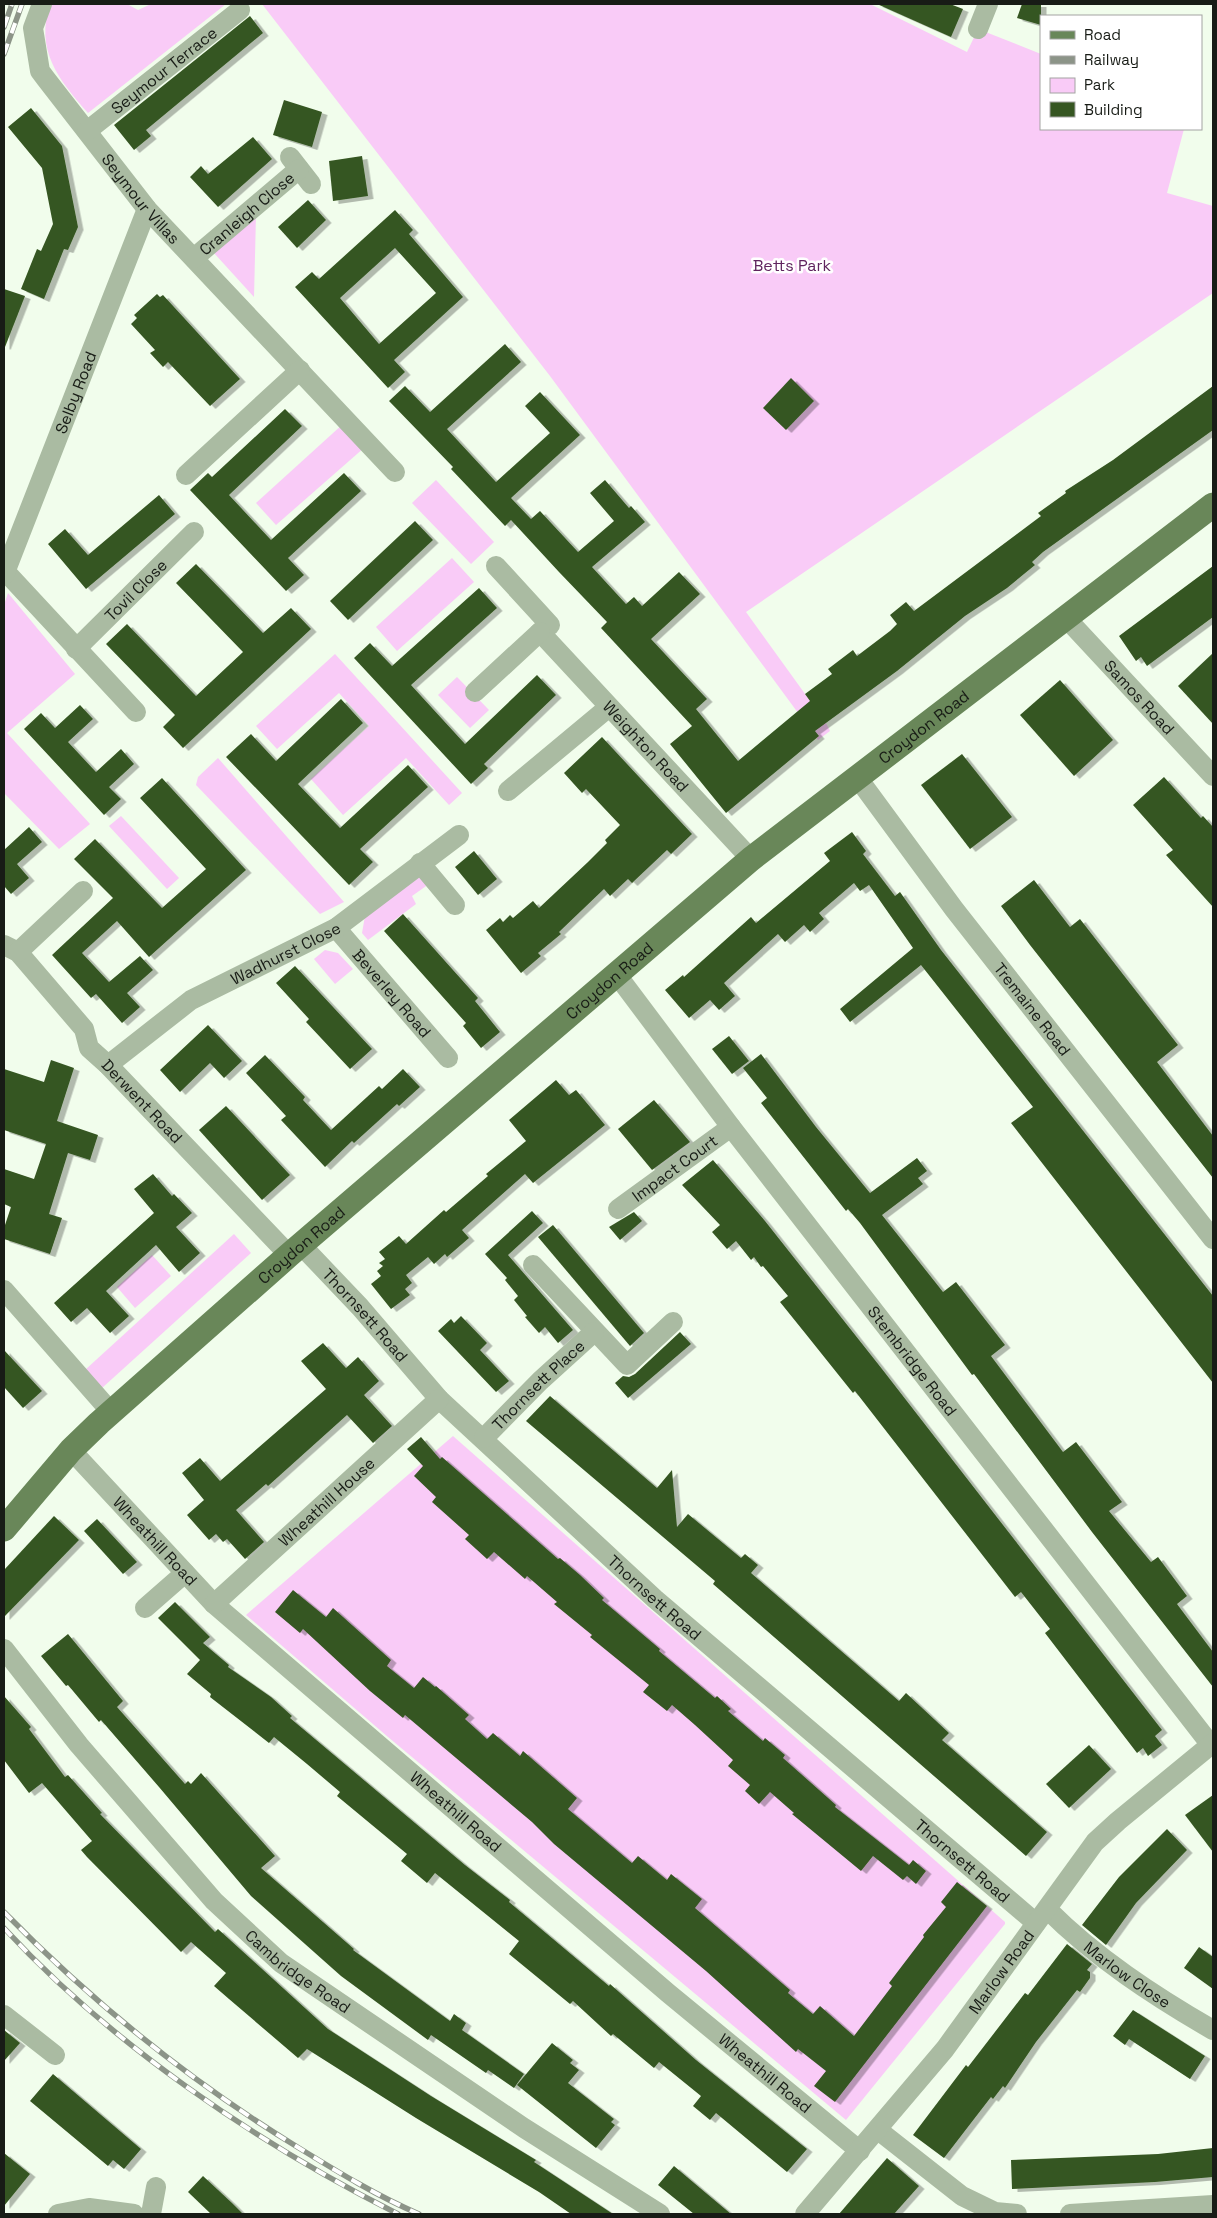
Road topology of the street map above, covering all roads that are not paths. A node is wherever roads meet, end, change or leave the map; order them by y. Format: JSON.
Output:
{"nodes":[{"id":1,"x":42,"y":4,"type":"edge"},
{"id":2,"x":988,"y":4,"type":"edge"},
{"id":3,"x":240,"y":10,"type":"dead end"},
{"id":4,"x":978,"y":29,"type":"dead end"},
{"id":5,"x":87,"y":132,"type":"junction"},
{"id":6,"x":300,"y":170,"type":"dead end"},
{"id":7,"x":147,"y":209,"type":"junction"},
{"id":8,"x":194,"y":258,"type":"junction"},
{"id":9,"x":300,"y":370,"type":"junction"},
{"id":10,"x":395,"y":472,"type":"dead end"},
{"id":11,"x":186,"y":475,"type":"dead end"},
{"id":12,"x":1213,"y":505,"type":"edge"},
{"id":13,"x":194,"y":532,"type":"dead end"},
{"id":14,"x":496,"y":566,"type":"dead end"},
{"id":15,"x":5,"y":573,"type":"edge"},
{"id":16,"x":1066,"y":618,"type":"junction"},
{"id":17,"x":540,"y":632,"type":"junction"},
{"id":18,"x":76,"y":649,"type":"junction"},
{"id":19,"x":475,"y":692,"type":"dead end"},
{"id":20,"x":609,"y":707,"type":"junction"},
{"id":21,"x":136,"y":712,"type":"dead end"},
{"id":22,"x":1213,"y":776,"type":"edge"},
{"id":23,"x":857,"y":777,"type":"junction"},
{"id":24,"x":508,"y":791,"type":"dead end"},
{"id":25,"x":458,"y":834,"type":"dead end"},
{"id":26,"x":751,"y":859,"type":"junction"},
{"id":27,"x":420,"y":863,"type":"junction"},
{"id":28,"x":83,"y":891,"type":"dead end"},
{"id":29,"x":455,"y":905,"type":"dead end"},
{"id":30,"x":336,"y":928,"type":"junction"},
{"id":31,"x":11,"y":948,"type":"edge"},
{"id":32,"x":617,"y":975,"type":"junction"},
{"id":33,"x":448,"y":1058,"type":"dead end"},
{"id":34,"x":108,"y":1065,"type":"junction"},
{"id":35,"x":731,"y":1127,"type":"junction"},
{"id":36,"x":618,"y":1209,"type":"dead end"},
{"id":37,"x":1213,"y":1239,"type":"edge"},
{"id":38,"x":295,"y":1250,"type":"junction"},
{"id":39,"x":533,"y":1265,"type":"dead end"},
{"id":40,"x":4,"y":1290,"type":"edge"},
{"id":41,"x":672,"y":1322,"type":"dead end"},
{"id":42,"x":594,"y":1332,"type":"junction"},
{"id":43,"x":439,"y":1399,"type":"junction"},
{"id":44,"x":112,"y":1412,"type":"junction"},
{"id":45,"x":484,"y":1438,"type":"junction"},
{"id":46,"x":71,"y":1450,"type":"junction"},
{"id":47,"x":4,"y":1528,"type":"edge"},
{"id":48,"x":185,"y":1573,"type":"junction"},
{"id":49,"x":214,"y":1604,"type":"junction"},
{"id":50,"x":145,"y":1608,"type":"dead end"},
{"id":51,"x":4,"y":1649,"type":"edge"},
{"id":52,"x":1212,"y":1744,"type":"edge"},
{"id":53,"x":1042,"y":1916,"type":"junction"},
{"id":54,"x":4,"y":2015,"type":"edge"},
{"id":55,"x":1213,"y":2030,"type":"edge"},
{"id":56,"x":55,"y":2055,"type":"dead end"},
{"id":57,"x":878,"y":2130,"type":"junction"},
{"id":58,"x":860,"y":2151,"type":"junction"},
{"id":59,"x":156,"y":2187,"type":"dead end"},
{"id":60,"x":1213,"y":2205,"type":"edge"},
{"id":61,"x":58,"y":2214,"type":"edge"},
{"id":62,"x":134,"y":2214,"type":"edge"},
{"id":63,"x":151,"y":2214,"type":"edge"},
{"id":64,"x":660,"y":2214,"type":"edge"},
{"id":65,"x":805,"y":2214,"type":"edge"},
{"id":66,"x":1017,"y":2214,"type":"edge"},
{"id":67,"x":1070,"y":2214,"type":"edge"}],
"edges":[{"from":1,"to":5,"type":"street","name":"Seymour Villas"},
{"from":2,"to":4,"type":"street"},
{"from":3,"to":5,"type":"street","name":"Seymour Terrace"},
{"from":5,"to":7,"type":"street","name":"Seymour Villas"},
{"from":6,"to":8,"type":"street","name":"Cranleigh Close"},
{"from":7,"to":8,"type":"street","name":"Seymour Villas"},
{"from":7,"to":15,"type":"street","name":"Selby Road"},
{"from":8,"to":9,"type":"street","name":"Seymour Villas"},
{"from":9,"to":10,"type":"street","name":"Seymour Villas"},
{"from":9,"to":11,"type":"street"},
{"from":12,"to":16,"type":"main road","name":"Croydon Road"},
{"from":13,"to":18,"type":"street","name":"Tovil Close"},
{"from":14,"to":17,"type":"street"},
{"from":15,"to":18,"type":"street"},
{"from":16,"to":22,"type":"street","name":"Samos Road"},
{"from":16,"to":23,"type":"main road","name":"Croydon Road"},
{"from":17,"to":19,"type":"street"},
{"from":17,"to":20,"type":"street","name":"Weighton Road"},
{"from":18,"to":21,"type":"street"},
{"from":20,"to":24,"type":"street"},
{"from":20,"to":26,"type":"street","name":"Weighton Road"},
{"from":23,"to":26,"type":"main road","name":"Croydon Road"},
{"from":23,"to":37,"type":"street","name":"Tremaine Road"},
{"from":25,"to":27,"type":"street","name":"Wadhurst Close"},
{"from":26,"to":32,"type":"main road","name":"Croydon Road"},
{"from":27,"to":29,"type":"street"},
{"from":27,"to":30,"type":"street","name":"Wadhurst Close"},
{"from":28,"to":31,"type":"street"},
{"from":30,"to":33,"type":"street","name":"Beverley Road"},
{"from":30,"to":34,"type":"street","name":"Wadhurst Close"},
{"from":31,"to":34,"type":"street","name":"Derwent Road"},
{"from":32,"to":35,"type":"street","name":"Stembridge Road"},
{"from":32,"to":38,"type":"main road","name":"Croydon Road"},
{"from":34,"to":38,"type":"street","name":"Derwent Road"},
{"from":35,"to":36,"type":"street","name":"Impact Court"},
{"from":35,"to":52,"type":"street","name":"Stembridge Road"},
{"from":38,"to":43,"type":"street","name":"Thornsett Road"},
{"from":38,"to":44,"type":"main road","name":"Croydon Road"},
{"from":39,"to":42,"type":"street","name":"Thornsett Place"},
{"from":40,"to":44,"type":"street"},
{"from":41,"to":42,"type":"street","name":"Thornsett Place"},
{"from":42,"to":45,"type":"street","name":"Thornsett Place"},
{"from":43,"to":45,"type":"street","name":"Thornsett Road"},
{"from":43,"to":49,"type":"street","name":"Wheathill House"},
{"from":44,"to":46,"type":"main road","name":"Croydon Road"},
{"from":45,"to":53,"type":"street","name":"Thornsett Road"},
{"from":46,"to":47,"type":"main road","name":"Croydon Road"},
{"from":46,"to":48,"type":"street","name":"Wheathill Road"},
{"from":48,"to":49,"type":"street","name":"Wheathill Road"},
{"from":48,"to":50,"type":"street"},
{"from":49,"to":58,"type":"street","name":"Wheathill Road"},
{"from":51,"to":64,"type":"street","name":"Cambridge Road"},
{"from":52,"to":53,"type":"street","name":"Marlow Road"},
{"from":53,"to":55,"type":"street","name":"Marlow Close"},
{"from":53,"to":57,"type":"street","name":"Marlow Road"},
{"from":54,"to":56,"type":"street"},
{"from":57,"to":58,"type":"street","name":"Marlow Road"},
{"from":57,"to":66,"type":"street"},
{"from":58,"to":65,"type":"street","name":"Marlow Road"},
{"from":59,"to":63,"type":"street"},
{"from":60,"to":67,"type":"street"},
{"from":61,"to":62,"type":"street"}]}
